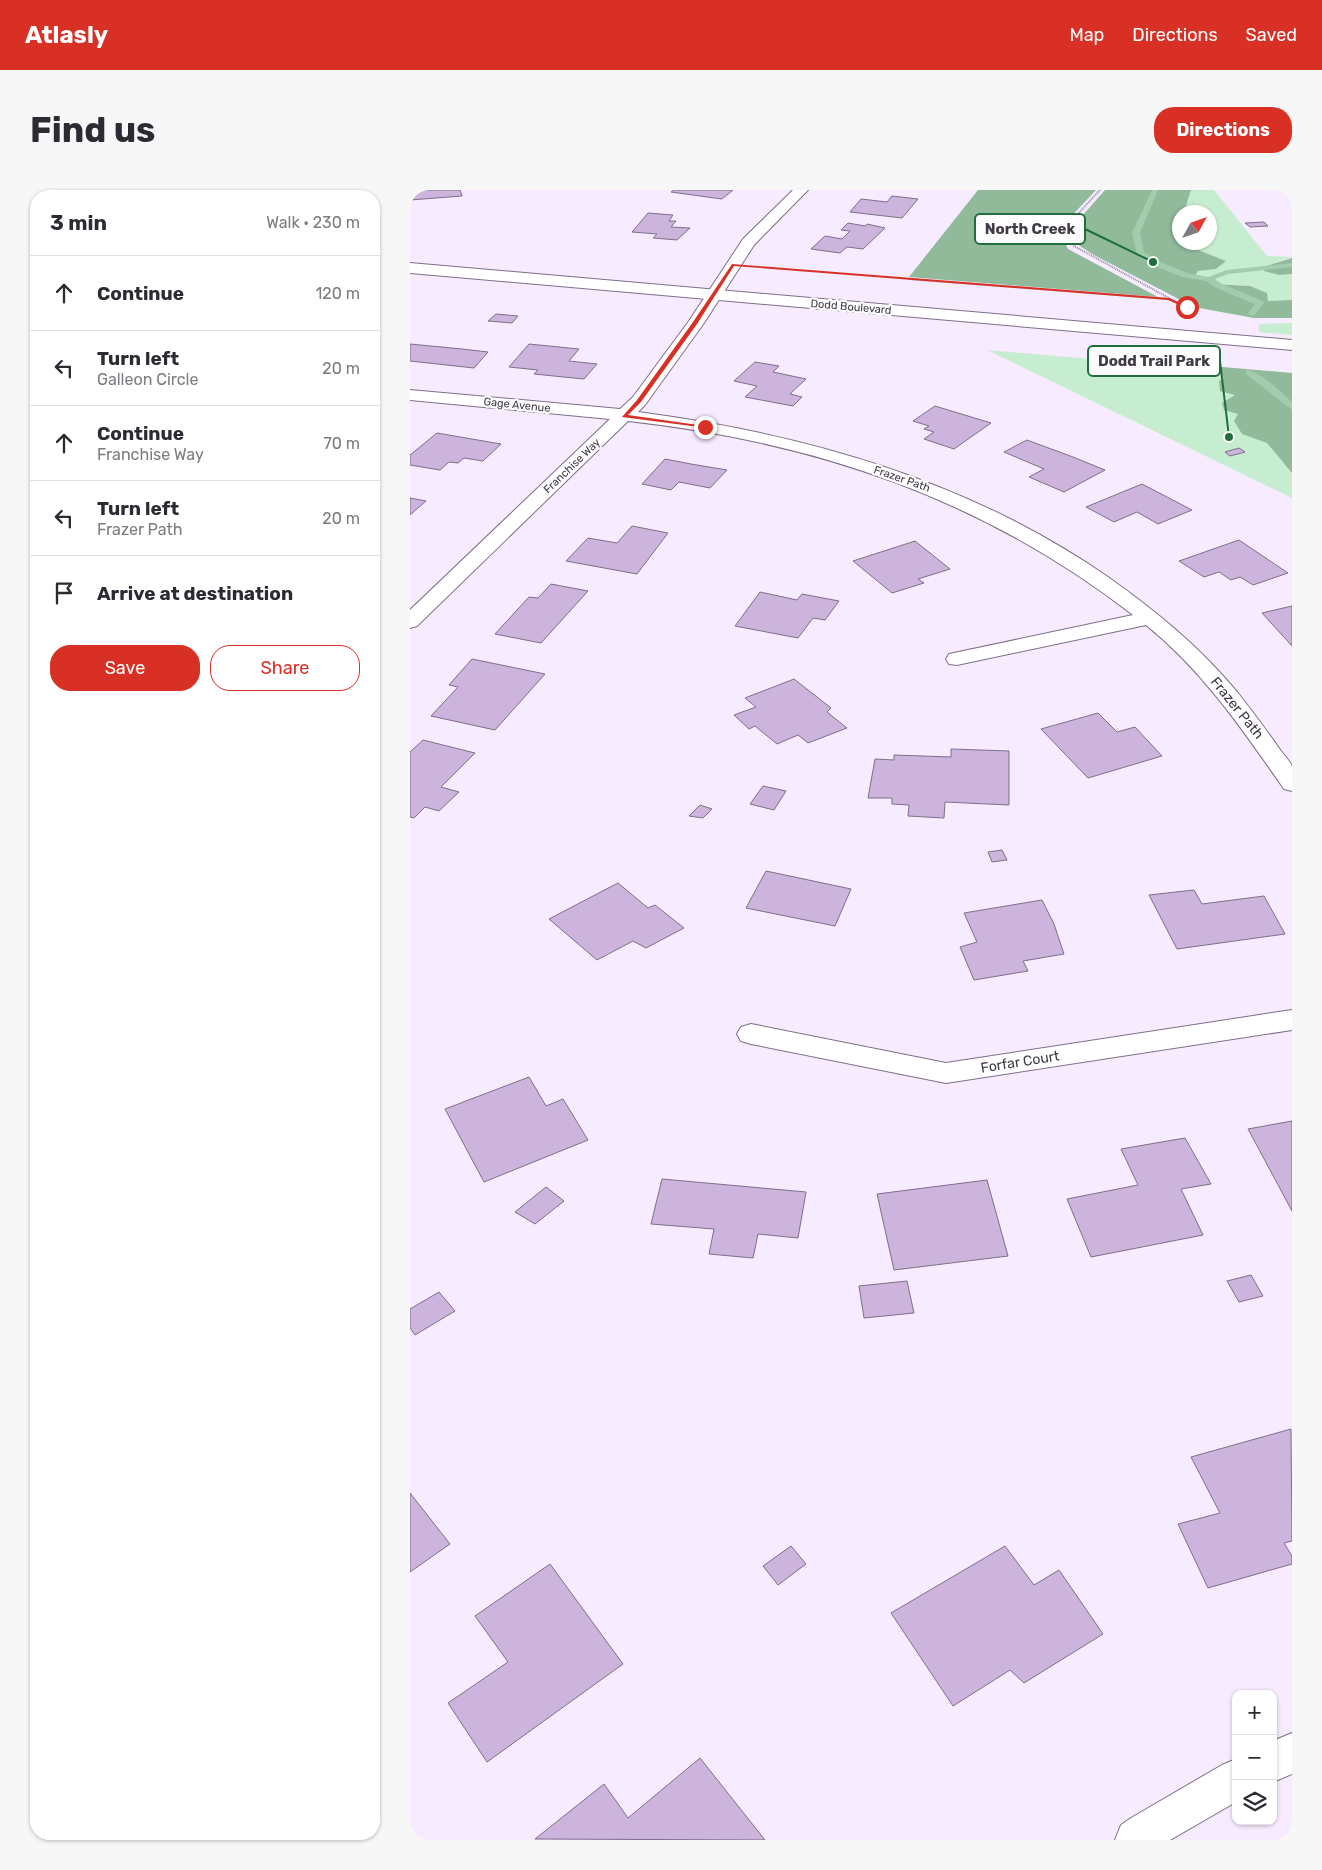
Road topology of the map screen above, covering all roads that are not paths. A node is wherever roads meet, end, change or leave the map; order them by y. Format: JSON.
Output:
{"nodes":[{"id":1,"x":801,"y":190,"type":"edge"},
{"id":2,"x":410,"y":268,"type":"edge"},
{"id":3,"x":714,"y":295,"type":"junction"},
{"id":4,"x":1292,"y":346,"type":"edge"},
{"id":5,"x":410,"y":395,"type":"edge"},
{"id":6,"x":624,"y":416,"type":"junction"},
{"id":7,"x":1151,"y":618,"type":"junction"},
{"id":8,"x":410,"y":622,"type":"edge"},
{"id":9,"x":957,"y":659,"type":"dead end"},
{"id":10,"x":1292,"y":784,"type":"edge"},
{"id":11,"x":1292,"y":1020,"type":"edge"},
{"id":12,"x":750,"y":1034,"type":"dead end"},
{"id":13,"x":1292,"y":1753,"type":"edge"},
{"id":14,"x":1277,"y":1760,"type":"edge"},
{"id":15,"x":1234,"y":1780,"type":"edge"},
{"id":16,"x":1136,"y":1840,"type":"edge"}],
"edges":[{"from":1,"to":3,"type":"street","name":"Franchise Way"},
{"from":2,"to":3,"type":"street","name":"Dodd Boulevard"},
{"from":3,"to":4,"type":"street","name":"Dodd Boulevard"},
{"from":3,"to":6,"type":"street","name":"Franchise Way"},
{"from":5,"to":6,"type":"street","name":"Gage Avenue"},
{"from":6,"to":7,"type":"street","name":"Frazer Path"},
{"from":6,"to":8,"type":"street","name":"Franchise Way"},
{"from":7,"to":9,"type":"street"},
{"from":7,"to":10,"type":"street","name":"Frazer Path"},
{"from":11,"to":12,"type":"street","name":"Forfar Court"},
{"from":13,"to":14,"type":"street"},
{"from":15,"to":16,"type":"street"}]}
